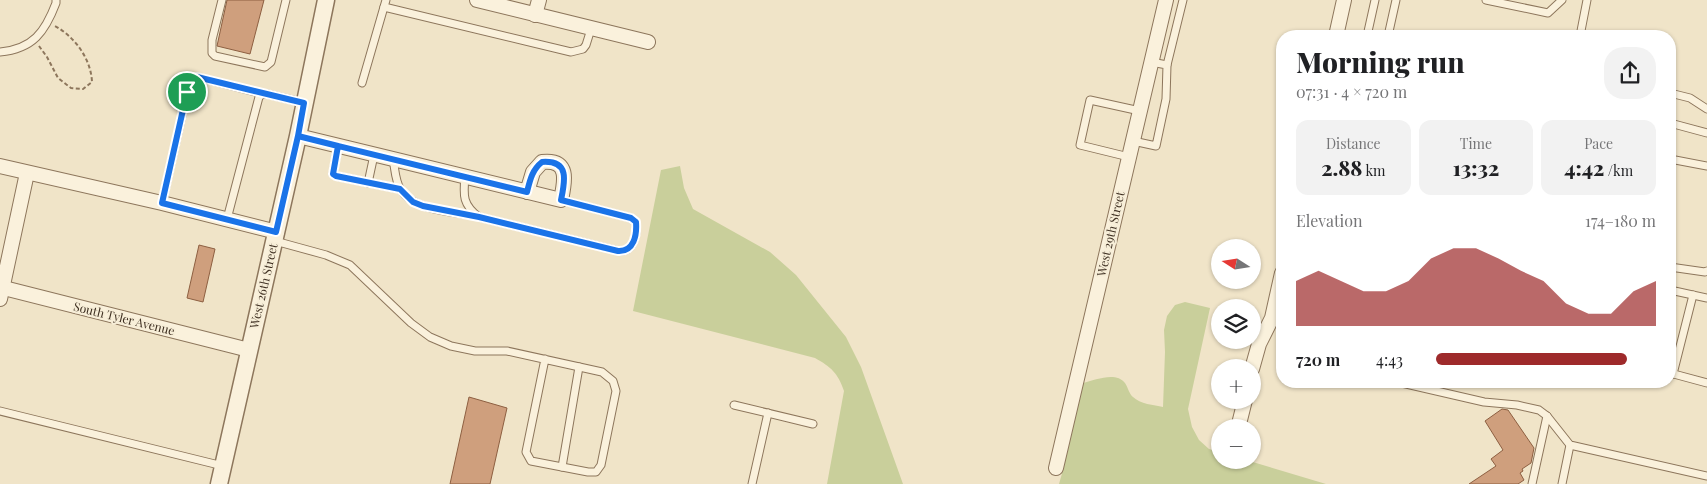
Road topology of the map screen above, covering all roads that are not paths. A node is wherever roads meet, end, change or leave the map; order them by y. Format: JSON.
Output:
{"nodes":[{"id":1,"x":56,"y":0,"type":"edge"},
{"id":2,"x":222,"y":0,"type":"edge"},
{"id":3,"x":286,"y":0,"type":"edge"},
{"id":4,"x":477,"y":0,"type":"edge"},
{"id":5,"x":539,"y":0,"type":"edge"},
{"id":6,"x":1166,"y":0,"type":"edge"},
{"id":7,"x":1183,"y":0,"type":"edge"},
{"id":8,"x":1344,"y":0,"type":"edge"},
{"id":9,"x":1375,"y":0,"type":"edge"},
{"id":10,"x":1396,"y":0,"type":"edge"},
{"id":11,"x":1486,"y":0,"type":"edge"},
{"id":12,"x":1562,"y":0,"type":"edge"},
{"id":13,"x":1587,"y":0,"type":"edge"},
{"id":14,"x":322,"y":1,"type":"edge"},
{"id":15,"x":385,"y":3,"type":"edge"},
{"id":16,"x":535,"y":15,"type":"junction"},
{"id":17,"x":591,"y":29,"type":"junction"},
{"id":18,"x":1337,"y":30,"type":"edge"},
{"id":19,"x":1368,"y":30,"type":"edge"},
{"id":20,"x":1389,"y":30,"type":"edge"},
{"id":21,"x":1581,"y":30,"type":"edge"},
{"id":22,"x":648,"y":42,"type":"dead end"},
{"id":23,"x":0,"y":52,"type":"edge"},
{"id":24,"x":1151,"y":62,"type":"junction"},
{"id":25,"x":1167,"y":65,"type":"junction"},
{"id":26,"x":362,"y":83,"type":"dead end"},
{"id":27,"x":263,"y":94,"type":"junction"},
{"id":28,"x":1676,"y":94,"type":"edge"},
{"id":29,"x":304,"y":103,"type":"junction"},
{"id":30,"x":1707,"y":109,"type":"edge"},
{"id":31,"x":1140,"y":111,"type":"junction"},
{"id":32,"x":1676,"y":124,"type":"edge"},
{"id":33,"x":1707,"y":132,"type":"edge"},
{"id":34,"x":298,"y":136,"type":"junction"},
{"id":35,"x":1133,"y":141,"type":"junction"},
{"id":36,"x":338,"y":146,"type":"junction"},
{"id":37,"x":374,"y":155,"type":"junction"},
{"id":38,"x":1129,"y":156,"type":"junction"},
{"id":39,"x":393,"y":159,"type":"junction"},
{"id":40,"x":1676,"y":160,"type":"edge"},
{"id":41,"x":0,"y":166,"type":"edge"},
{"id":42,"x":1707,"y":166,"type":"edge"},
{"id":43,"x":27,"y":173,"type":"junction"},
{"id":44,"x":465,"y":177,"type":"junction"},
{"id":45,"x":368,"y":183,"type":"junction"},
{"id":46,"x":400,"y":189,"type":"junction"},
{"id":47,"x":527,"y":192,"type":"junction"},
{"id":48,"x":561,"y":200,"type":"junction"},
{"id":49,"x":162,"y":203,"type":"junction"},
{"id":50,"x":479,"y":217,"type":"junction"},
{"id":51,"x":227,"y":219,"type":"junction"},
{"id":52,"x":276,"y":236,"type":"junction"},
{"id":53,"x":1676,"y":268,"type":"edge"},
{"id":54,"x":1707,"y":271,"type":"edge"},
{"id":55,"x":1676,"y":291,"type":"edge"},
{"id":56,"x":1,"y":292,"type":"edge"},
{"id":57,"x":1693,"y":295,"type":"junction"},
{"id":58,"x":1707,"y":298,"type":"edge"},
{"id":59,"x":1276,"y":300,"type":"edge"},
{"id":60,"x":249,"y":350,"type":"junction"},
{"id":61,"x":545,"y":359,"type":"junction"},
{"id":62,"x":1255,"y":359,"type":"edge"},
{"id":63,"x":1676,"y":359,"type":"edge"},
{"id":64,"x":579,"y":367,"type":"junction"},
{"id":65,"x":1676,"y":375,"type":"edge"},
{"id":66,"x":1707,"y":383,"type":"edge"},
{"id":67,"x":1423,"y":388,"type":"edge"},
{"id":68,"x":734,"y":406,"type":"dead end"},
{"id":69,"x":0,"y":411,"type":"edge"},
{"id":70,"x":768,"y":413,"type":"junction"},
{"id":71,"x":1547,"y":416,"type":"junction"},
{"id":72,"x":813,"y":424,"type":"dead end"},
{"id":73,"x":1570,"y":445,"type":"junction"},
{"id":74,"x":223,"y":466,"type":"junction"},
{"id":75,"x":562,"y":467,"type":"junction"},
{"id":76,"x":1056,"y":468,"type":"dead end"},
{"id":77,"x":1707,"y":476,"type":"edge"},
{"id":78,"x":219,"y":484,"type":"edge"},
{"id":79,"x":752,"y":484,"type":"edge"},
{"id":80,"x":1532,"y":484,"type":"edge"},
{"id":81,"x":1562,"y":484,"type":"edge"}],
"edges":[{"from":1,"to":23,"type":"lane"},
{"from":2,"to":3,"type":"lane"},
{"from":4,"to":16,"type":"street"},
{"from":5,"to":16,"type":"street"},
{"from":6,"to":24,"type":"street","name":"West 29th Street"},
{"from":7,"to":25,"type":"lane"},
{"from":8,"to":18,"type":"street"},
{"from":9,"to":19,"type":"lane"},
{"from":10,"to":20,"type":"lane"},
{"from":11,"to":12,"type":"lane"},
{"from":13,"to":21,"type":"lane"},
{"from":14,"to":29,"type":"street","name":"West 26th Street"},
{"from":15,"to":17,"type":"lane"},
{"from":15,"to":26,"type":"lane"},
{"from":16,"to":17,"type":"street"},
{"from":17,"to":22,"type":"street"},
{"from":24,"to":25,"type":"lane"},
{"from":24,"to":31,"type":"street","name":"West 29th Street"},
{"from":25,"to":35,"type":"lane"},
{"from":27,"to":29,"type":"lane"},
{"from":27,"to":49,"type":"lane"},
{"from":27,"to":51,"type":"lane"},
{"from":28,"to":30,"type":"lane"},
{"from":29,"to":34,"type":"street","name":"West 26th Street"},
{"from":31,"to":35,"type":"street","name":"West 29th Street"},
{"from":31,"to":38,"type":"lane"},
{"from":32,"to":33,"type":"lane"},
{"from":34,"to":36,"type":"street"},
{"from":34,"to":52,"type":"street","name":"West 26th Street"},
{"from":35,"to":38,"type":"street","name":"West 29th Street"},
{"from":36,"to":37,"type":"street"},
{"from":36,"to":45,"type":"lane"},
{"from":37,"to":39,"type":"street"},
{"from":37,"to":45,"type":"lane"},
{"from":38,"to":76,"type":"street","name":"West 29th Street"},
{"from":39,"to":44,"type":"street"},
{"from":39,"to":46,"type":"lane"},
{"from":40,"to":42,"type":"lane"},
{"from":41,"to":43,"type":"street"},
{"from":43,"to":49,"type":"street"},
{"from":43,"to":56,"type":"street"},
{"from":44,"to":47,"type":"street"},
{"from":44,"to":50,"type":"lane"},
{"from":45,"to":46,"type":"lane"},
{"from":46,"to":50,"type":"lane"},
{"from":47,"to":48,"type":"street"},
{"from":47,"to":48,"type":"street"},
{"from":48,"to":50,"type":"lane"},
{"from":49,"to":51,"type":"street"},
{"from":51,"to":52,"type":"street"},
{"from":52,"to":60,"type":"street","name":"West 26th Street"},
{"from":52,"to":61,"type":"lane"},
{"from":53,"to":54,"type":"lane"},
{"from":55,"to":57,"type":"lane"},
{"from":56,"to":60,"type":"street","name":"South Tyler Avenue"},
{"from":57,"to":58,"type":"lane"},
{"from":57,"to":63,"type":"lane"},
{"from":59,"to":62,"type":"street"},
{"from":60,"to":74,"type":"street","name":"West 26th Street"},
{"from":61,"to":64,"type":"lane"},
{"from":61,"to":75,"type":"lane"},
{"from":64,"to":75,"type":"lane"},
{"from":64,"to":75,"type":"lane"},
{"from":65,"to":66,"type":"lane"},
{"from":67,"to":71,"type":"lane"},
{"from":68,"to":70,"type":"lane"},
{"from":69,"to":74,"type":"lane"},
{"from":70,"to":72,"type":"lane"},
{"from":70,"to":79,"type":"lane"},
{"from":71,"to":73,"type":"lane"},
{"from":71,"to":80,"type":"lane"},
{"from":73,"to":77,"type":"lane"},
{"from":73,"to":81,"type":"lane"},
{"from":74,"to":78,"type":"street","name":"West 26th Street"}]}
